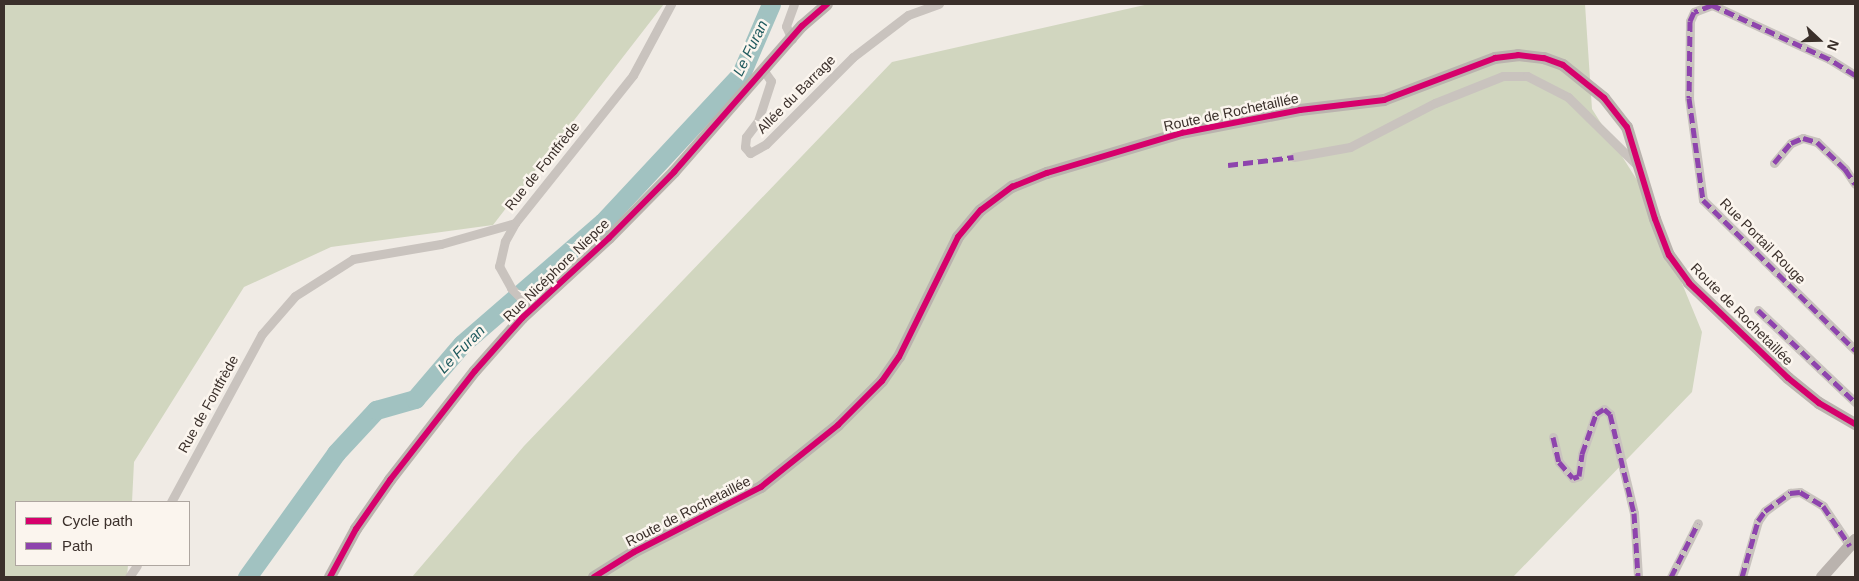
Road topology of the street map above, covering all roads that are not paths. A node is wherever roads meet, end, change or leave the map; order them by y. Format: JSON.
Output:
{"nodes":[{"id":1,"x":671,"y":4,"type":"edge"},
{"id":2,"x":794,"y":4,"type":"edge"},
{"id":3,"x":827,"y":4,"type":"edge"},
{"id":4,"x":938,"y":4,"type":"edge"},
{"id":5,"x":792,"y":39,"type":"junction"},
{"id":6,"x":764,"y":72,"type":"junction"},
{"id":7,"x":1855,"y":75,"type":"edge"},
{"id":8,"x":1294,"y":157,"type":"dead end"},
{"id":9,"x":1774,"y":162,"type":"dead end"},
{"id":10,"x":1643,"y":172,"type":"junction"},
{"id":11,"x":1855,"y":184,"type":"edge"},
{"id":12,"x":515,"y":223,"type":"junction"},
{"id":13,"x":528,"y":306,"type":"junction"},
{"id":14,"x":1758,"y":310,"type":"dead end"},
{"id":15,"x":1855,"y":350,"type":"edge"},
{"id":16,"x":1855,"y":402,"type":"edge"},
{"id":17,"x":1855,"y":424,"type":"edge"},
{"id":18,"x":1553,"y":438,"type":"dead end"},
{"id":19,"x":172,"y":501,"type":"edge"},
{"id":20,"x":1698,"y":522,"type":"dead end"},
{"id":21,"x":1853,"y":543,"type":"edge"},
{"id":22,"x":136,"y":566,"type":"edge"},
{"id":23,"x":129,"y":577,"type":"edge"},
{"id":24,"x":330,"y":577,"type":"edge"},
{"id":25,"x":594,"y":577,"type":"edge"},
{"id":26,"x":1638,"y":577,"type":"edge"},
{"id":27,"x":1671,"y":577,"type":"edge"},
{"id":28,"x":1742,"y":577,"type":"edge"},
{"id":29,"x":1822,"y":577,"type":"edge"}],
"edges":[{"from":1,"to":12,"type":"street","name":"Rue de Fontfrède"},
{"from":2,"to":5,"type":"street"},
{"from":3,"to":5,"type":"main road","name":"Rue Nicéphore Niepce"},
{"from":4,"to":6,"type":"street","name":"Allée du Barrage"},
{"from":5,"to":6,"type":"main road","name":"Rue Nicéphore Niepce"},
{"from":6,"to":13,"type":"main road","name":"Rue Nicéphore Niepce"},
{"from":7,"to":15,"type":"street","name":"Rue Portail Rouge"},
{"from":8,"to":10,"type":"street"},
{"from":9,"to":11,"type":"street"},
{"from":10,"to":17,"type":"main road","name":"Route de Rochetaillée"},
{"from":10,"to":25,"type":"main road","name":"Route de Rochetaillée"},
{"from":12,"to":13,"type":"street"},
{"from":12,"to":19,"type":"street","name":"Rue de Fontfrède"},
{"from":13,"to":24,"type":"main road","name":"Rue Nicéphore Niepce"},
{"from":14,"to":16,"type":"street"},
{"from":18,"to":26,"type":"street"},
{"from":20,"to":27,"type":"street"},
{"from":21,"to":28,"type":"street"},
{"from":21,"to":29,"type":"main road"},
{"from":22,"to":23,"type":"street"}]}
